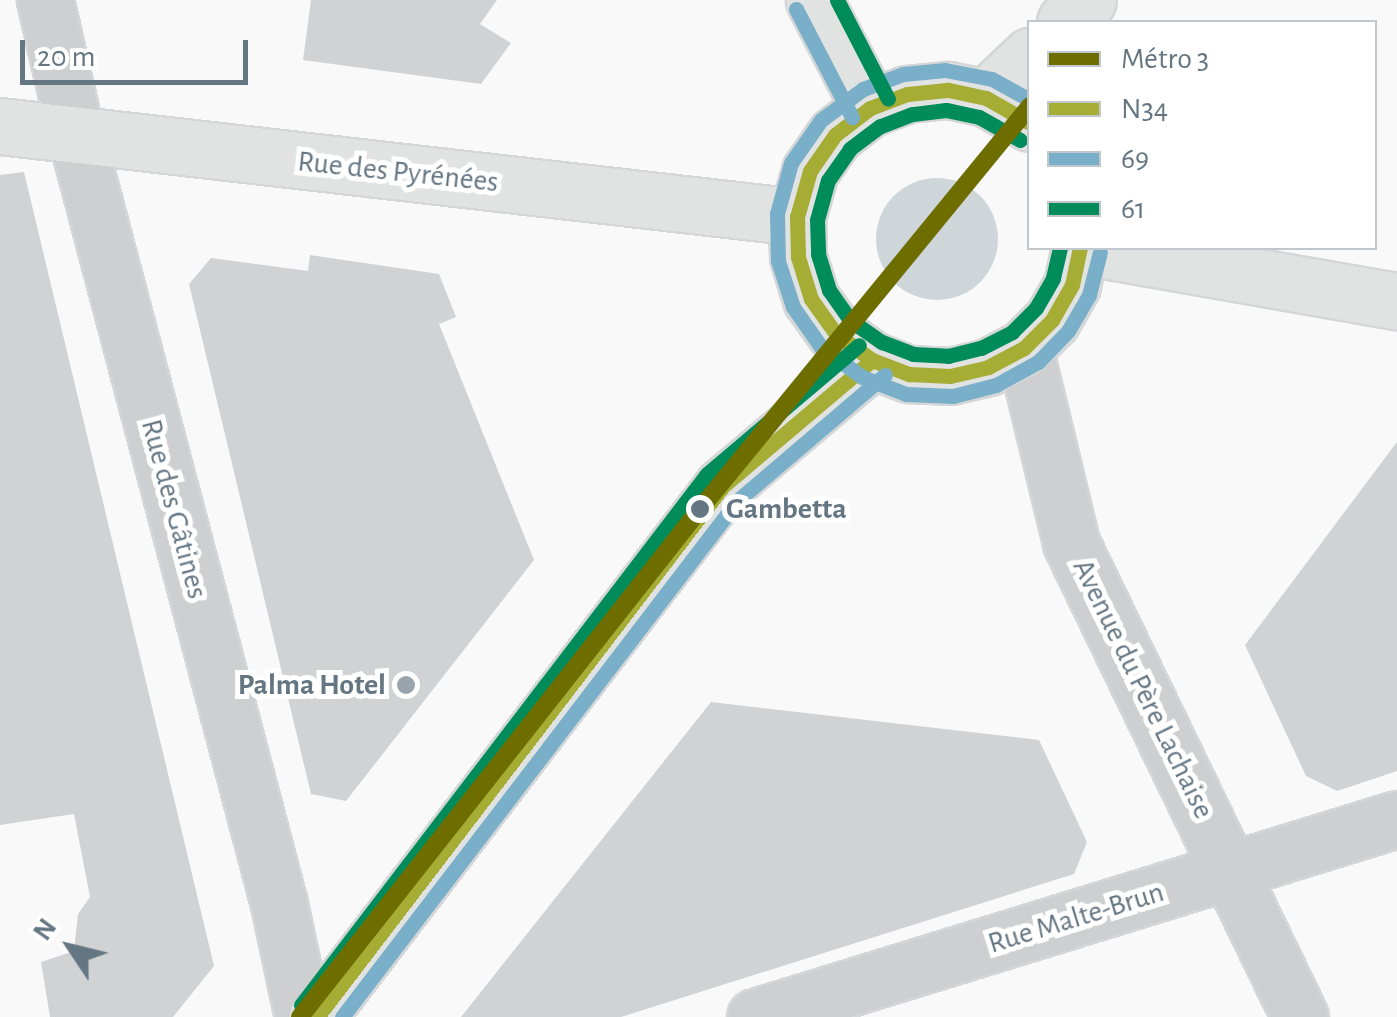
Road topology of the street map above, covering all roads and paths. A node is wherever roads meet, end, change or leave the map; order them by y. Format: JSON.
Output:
{"nodes":[{"id":1,"x":45,"y":0,"type":"edge"},
{"id":2,"x":814,"y":0,"type":"edge"},
{"id":3,"x":1088,"y":0,"type":"edge"},
{"id":4,"x":1067,"y":20,"type":"edge"},
{"id":5,"x":1027,"y":63,"type":"edge"},
{"id":6,"x":870,"y":108,"type":"junction"},
{"id":7,"x":1008,"y":110,"type":"edge"},
{"id":8,"x":0,"y":126,"type":"edge"},
{"id":9,"x":76,"y":135,"type":"junction"},
{"id":10,"x":797,"y":217,"type":"junction"},
{"id":11,"x":1079,"y":250,"type":"edge"},
{"id":12,"x":1104,"y":250,"type":"edge"},
{"id":13,"x":1397,"y":301,"type":"edge"},
{"id":14,"x":1024,"y":348,"type":"junction"},
{"id":15,"x":872,"y":360,"type":"junction"},
{"id":16,"x":1397,"y":820,"type":"edge"},
{"id":17,"x":1232,"y":871,"type":"junction"},
{"id":18,"x":302,"y":1017,"type":"edge"},
{"id":19,"x":317,"y":1017,"type":"edge"},
{"id":20,"x":756,"y":1017,"type":"edge"},
{"id":21,"x":1300,"y":1017,"type":"edge"}],
"edges":[{"from":1,"to":9,"type":"street","name":"Rue des Gâtines"},
{"from":2,"to":6,"type":"main road"},
{"from":3,"to":4,"type":"main road"},
{"from":5,"to":7,"type":"main road"},
{"from":6,"to":7,"type":"main road"},
{"from":6,"to":10,"type":"main road"},
{"from":8,"to":9,"type":"main road","name":"Rue des Pyrénées"},
{"from":9,"to":10,"type":"main road","name":"Rue des Pyrénées"},
{"from":9,"to":18,"type":"street","name":"Rue des Gâtines"},
{"from":10,"to":15,"type":"main road"},
{"from":11,"to":14,"type":"main road"},
{"from":12,"to":13,"type":"main road"},
{"from":14,"to":15,"type":"main road"},
{"from":14,"to":17,"type":"street","name":"Avenue du Père Lachaise"},
{"from":15,"to":19,"type":"main road"},
{"from":16,"to":17,"type":"street","name":"Rue Malte-Brun"},
{"from":17,"to":20,"type":"street","name":"Rue Malte-Brun"},
{"from":17,"to":21,"type":"street","name":"Avenue du Père Lachaise"}]}
